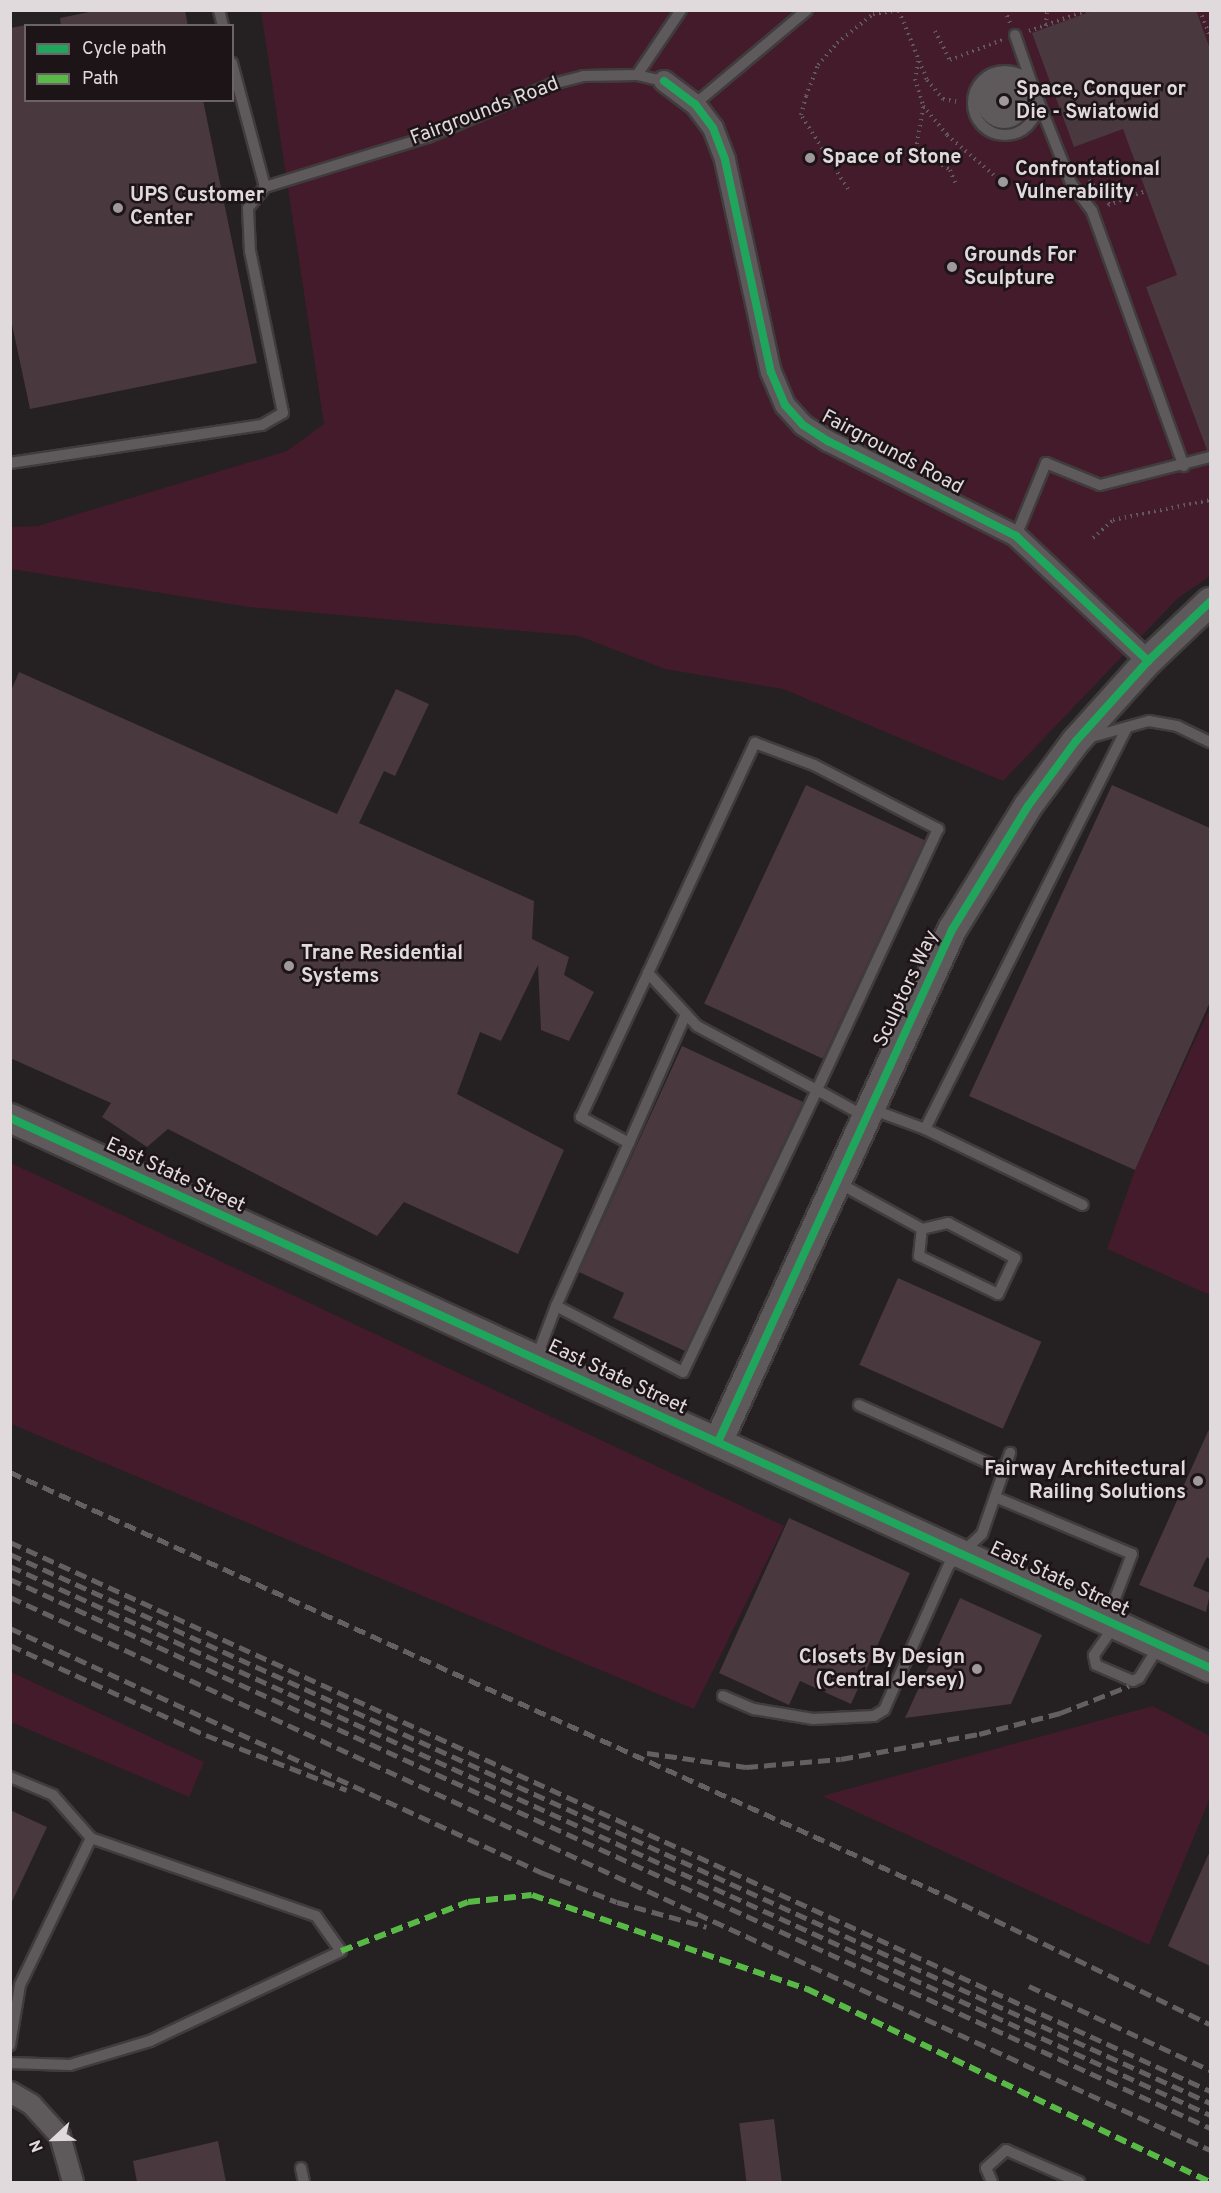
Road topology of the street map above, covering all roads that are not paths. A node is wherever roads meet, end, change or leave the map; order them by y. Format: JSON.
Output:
{"nodes":[{"id":1,"x":681,"y":10,"type":"edge"},
{"id":2,"x":807,"y":10,"type":"edge"},
{"id":3,"x":1015,"y":35,"type":"road end"},
{"id":4,"x":234,"y":71,"type":"edge"},
{"id":5,"x":637,"y":75,"type":"junction"},
{"id":6,"x":664,"y":81,"type":"joint"},
{"id":7,"x":1030,"y":92,"type":"junction"},
{"id":8,"x":695,"y":104,"type":"junction"},
{"id":9,"x":265,"y":187,"type":"junction"},
{"id":10,"x":1210,"y":457,"type":"edge"},
{"id":11,"x":10,"y":463,"type":"edge"},
{"id":12,"x":1184,"y":466,"type":"junction"},
{"id":13,"x":1016,"y":536,"type":"junction"},
{"id":14,"x":1210,"y":602,"type":"edge"},
{"id":15,"x":1148,"y":661,"type":"junction"},
{"id":16,"x":1127,"y":728,"type":"junction"},
{"id":17,"x":1076,"y":741,"type":"junction"},
{"id":18,"x":1210,"y":742,"type":"edge"},
{"id":19,"x":648,"y":973,"type":"junction"},
{"id":20,"x":686,"y":1014,"type":"junction"},
{"id":21,"x":817,"y":1090,"type":"junction"},
{"id":22,"x":868,"y":1113,"type":"junction"},
{"id":23,"x":10,"y":1118,"type":"edge"},
{"id":24,"x":925,"y":1129,"type":"junction"},
{"id":25,"x":629,"y":1143,"type":"junction"},
{"id":26,"x":837,"y":1182,"type":"junction"},
{"id":27,"x":1083,"y":1205,"type":"dead end"},
{"id":28,"x":922,"y":1229,"type":"junction"},
{"id":29,"x":556,"y":1306,"type":"junction"},
{"id":30,"x":536,"y":1359,"type":"junction"},
{"id":31,"x":859,"y":1405,"type":"dead end"},
{"id":32,"x":718,"y":1442,"type":"junction"},
{"id":33,"x":1010,"y":1453,"type":"dead end"},
{"id":34,"x":1004,"y":1470,"type":"junction"},
{"id":35,"x":995,"y":1497,"type":"junction"},
{"id":36,"x":961,"y":1554,"type":"junction"},
{"id":37,"x":1111,"y":1622,"type":"junction"},
{"id":38,"x":1160,"y":1645,"type":"junction"},
{"id":39,"x":1210,"y":1668,"type":"edge"},
{"id":40,"x":723,"y":1696,"type":"dead end"},
{"id":41,"x":10,"y":1777,"type":"edge"},
{"id":42,"x":91,"y":1838,"type":"junction"},
{"id":43,"x":15,"y":1983,"type":"edge"},
{"id":44,"x":10,"y":2045,"type":"edge"},
{"id":45,"x":10,"y":2063,"type":"edge"},
{"id":46,"x":10,"y":2092,"type":"edge"},
{"id":47,"x":300,"y":2168,"type":"dead end"},
{"id":48,"x":73,"y":2182,"type":"edge"},
{"id":49,"x":304,"y":2182,"type":"edge"},
{"id":50,"x":992,"y":2182,"type":"edge"},
{"id":51,"x":1079,"y":2182,"type":"edge"}],
"edges":[{"from":1,"to":5,"type":"lane"},
{"from":2,"to":8,"type":"lane"},
{"from":3,"to":7,"type":"lane"},
{"from":4,"to":9,"type":"lane"},
{"from":5,"to":6,"type":"lane","name":"Fairgrounds Road"},
{"from":5,"to":9,"type":"lane","name":"Fairgrounds Road"},
{"from":6,"to":8,"type":"street","name":"Fairgrounds Road"},
{"from":7,"to":7,"type":"lane"},
{"from":7,"to":12,"type":"lane"},
{"from":8,"to":13,"type":"street","name":"Fairgrounds Road"},
{"from":9,"to":11,"type":"lane"},
{"from":10,"to":12,"type":"lane"},
{"from":12,"to":13,"type":"lane"},
{"from":13,"to":15,"type":"street","name":"Fairgrounds Road"},
{"from":14,"to":15,"type":"street","name":"Sculptors Way"},
{"from":15,"to":17,"type":"street","name":"Sculptors Way"},
{"from":16,"to":17,"type":"lane"},
{"from":16,"to":18,"type":"lane"},
{"from":16,"to":24,"type":"lane"},
{"from":17,"to":22,"type":"street","name":"Sculptors Way"},
{"from":19,"to":20,"type":"lane"},
{"from":19,"to":21,"type":"lane"},
{"from":19,"to":25,"type":"lane"},
{"from":20,"to":21,"type":"lane"},
{"from":20,"to":25,"type":"lane"},
{"from":21,"to":22,"type":"lane"},
{"from":21,"to":29,"type":"lane"},
{"from":22,"to":24,"type":"lane"},
{"from":22,"to":26,"type":"street","name":"Sculptors Way"},
{"from":23,"to":30,"type":"street","name":"East State Street"},
{"from":24,"to":27,"type":"lane"},
{"from":25,"to":29,"type":"lane"},
{"from":26,"to":28,"type":"lane"},
{"from":26,"to":32,"type":"street","name":"Sculptors Way"},
{"from":28,"to":28,"type":"lane"},
{"from":29,"to":30,"type":"lane"},
{"from":30,"to":32,"type":"street","name":"East State Street"},
{"from":31,"to":34,"type":"lane"},
{"from":32,"to":36,"type":"street","name":"East State Street"},
{"from":33,"to":34,"type":"lane"},
{"from":34,"to":35,"type":"lane"},
{"from":35,"to":36,"type":"lane"},
{"from":35,"to":37,"type":"lane"},
{"from":36,"to":37,"type":"street","name":"East State Street"},
{"from":36,"to":40,"type":"lane"},
{"from":37,"to":38,"type":"street","name":"East State Street"},
{"from":37,"to":38,"type":"lane"},
{"from":38,"to":39,"type":"street","name":"East State Street"},
{"from":41,"to":42,"type":"lane"},
{"from":42,"to":43,"type":"lane"},
{"from":42,"to":45,"type":"lane"},
{"from":43,"to":44,"type":"lane"},
{"from":46,"to":48,"type":"street"},
{"from":47,"to":49,"type":"lane"},
{"from":50,"to":51,"type":"lane"}]}
